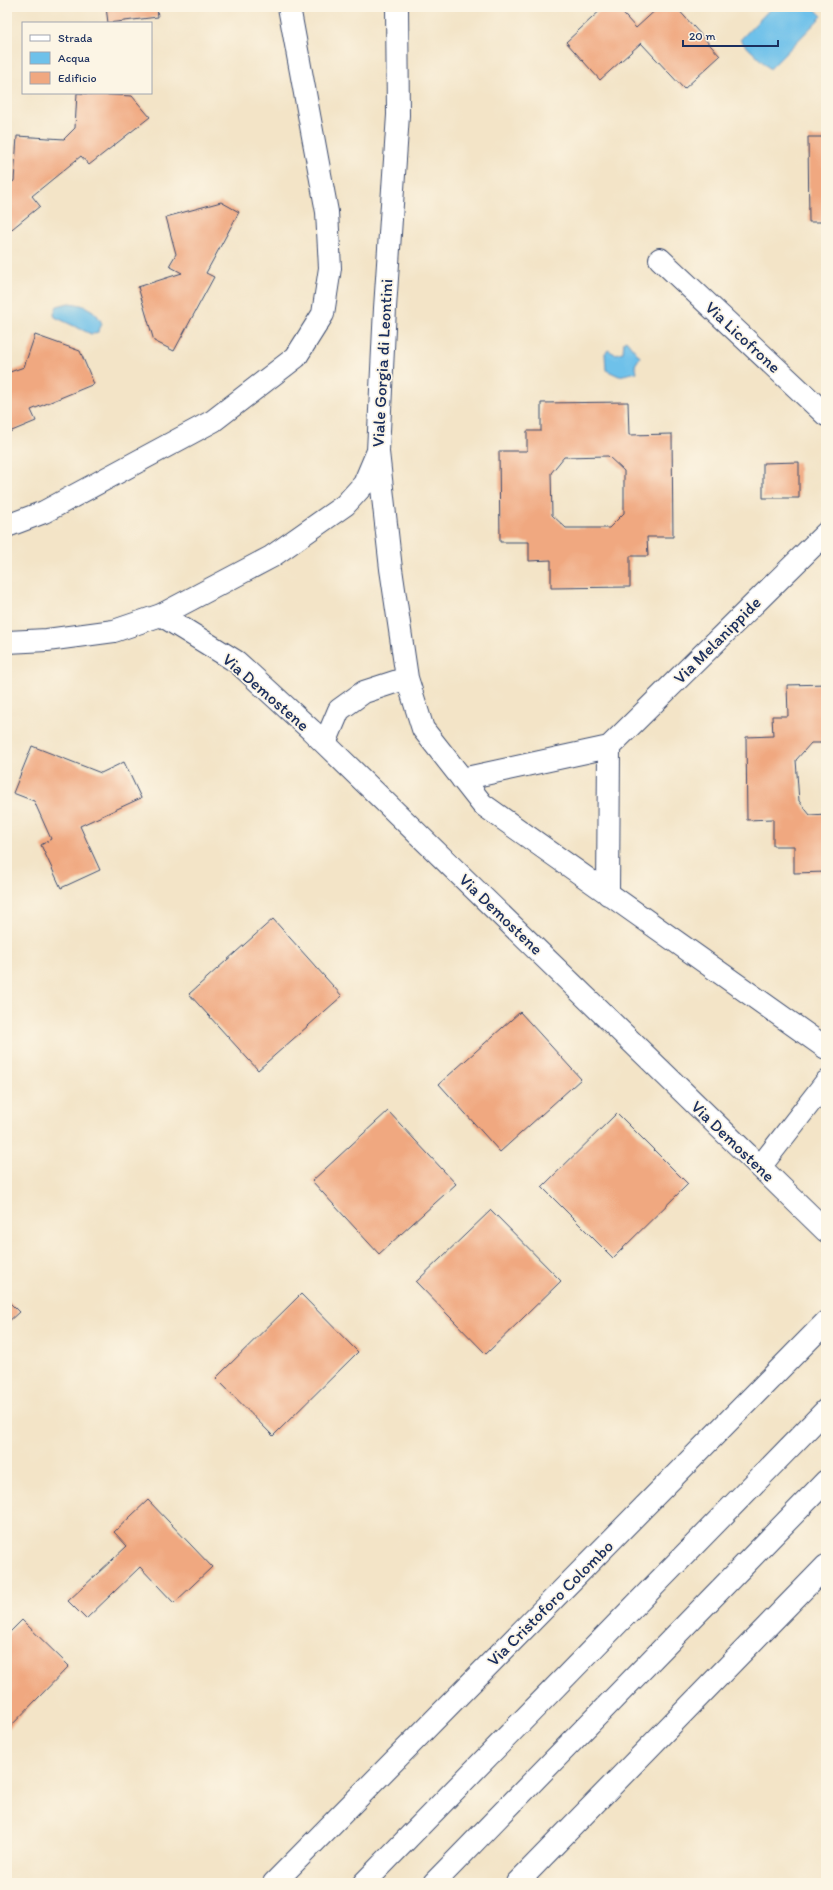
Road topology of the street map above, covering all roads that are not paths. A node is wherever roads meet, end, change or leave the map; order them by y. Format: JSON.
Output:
{"nodes":[{"id":1,"x":289,"y":7,"type":"edge"},
{"id":2,"x":397,"y":7,"type":"edge"},
{"id":3,"x":660,"y":259,"type":"dead end"},
{"id":4,"x":826,"y":415,"type":"edge"},
{"id":5,"x":378,"y":451,"type":"junction"},
{"id":6,"x":7,"y":526,"type":"edge"},
{"id":7,"x":826,"y":533,"type":"edge"},
{"id":8,"x":161,"y":615,"type":"junction"},
{"id":9,"x":7,"y":642,"type":"edge"},
{"id":10,"x":408,"y":678,"type":"junction"},
{"id":11,"x":325,"y":743,"type":"junction"},
{"id":12,"x":609,"y":747,"type":"junction"},
{"id":13,"x":462,"y":779,"type":"junction"},
{"id":14,"x":608,"y":894,"type":"junction"},
{"id":15,"x":826,"y":1048,"type":"edge"},
{"id":16,"x":826,"y":1082,"type":"edge"},
{"id":17,"x":760,"y":1168,"type":"junction"},
{"id":18,"x":826,"y":1231,"type":"edge"},
{"id":19,"x":826,"y":1322,"type":"edge"},
{"id":20,"x":826,"y":1410,"type":"edge"},
{"id":21,"x":826,"y":1481,"type":"edge"},
{"id":22,"x":826,"y":1566,"type":"edge"},
{"id":23,"x":274,"y":1883,"type":"edge"},
{"id":24,"x":364,"y":1883,"type":"edge"},
{"id":25,"x":434,"y":1883,"type":"edge"},
{"id":26,"x":517,"y":1883,"type":"edge"}],
"edges":[{"from":1,"to":6,"type":"street"},
{"from":2,"to":5,"type":"street","name":"Viale Gorgia di Leontini"},
{"from":3,"to":4,"type":"street","name":"Via Licofrone"},
{"from":5,"to":8,"type":"street","name":"Viale Gorgia di Leontini"},
{"from":5,"to":10,"type":"street"},
{"from":7,"to":12,"type":"street","name":"Via Melanippide"},
{"from":8,"to":9,"type":"street","name":"Viale Gorgia di Leontini"},
{"from":8,"to":11,"type":"street","name":"Via Demostene"},
{"from":10,"to":11,"type":"street"},
{"from":10,"to":13,"type":"street"},
{"from":11,"to":17,"type":"street","name":"Via Demostene"},
{"from":12,"to":13,"type":"street"},
{"from":12,"to":14,"type":"street"},
{"from":13,"to":14,"type":"street"},
{"from":14,"to":15,"type":"street"},
{"from":16,"to":17,"type":"street"},
{"from":17,"to":18,"type":"street","name":"Via Demostene"},
{"from":19,"to":23,"type":"street","name":"Via Cristoforo Colombo"},
{"from":20,"to":24,"type":"street"},
{"from":21,"to":25,"type":"street"},
{"from":22,"to":26,"type":"street"}]}
